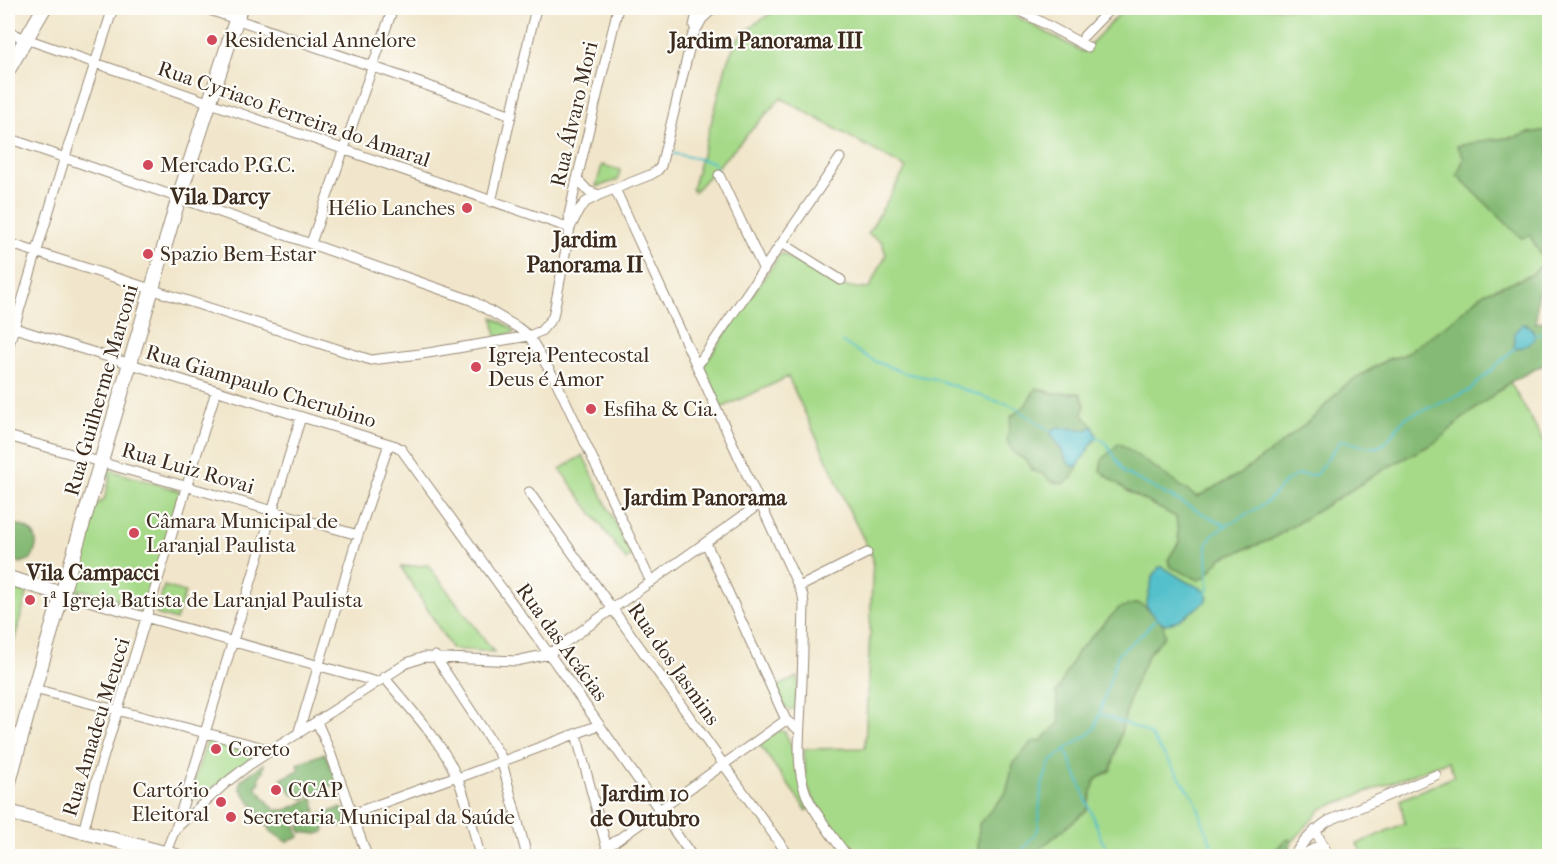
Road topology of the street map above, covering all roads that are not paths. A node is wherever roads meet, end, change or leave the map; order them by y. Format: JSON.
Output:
{"nodes":[{"id":1,"x":44,"y":8,"type":"edge"},
{"id":2,"x":112,"y":8,"type":"edge"},
{"id":3,"x":204,"y":8,"type":"edge"},
{"id":4,"x":393,"y":8,"type":"edge"},
{"id":5,"x":536,"y":8,"type":"edge"},
{"id":6,"x":618,"y":8,"type":"edge"},
{"id":7,"x":698,"y":8,"type":"edge"},
{"id":8,"x":714,"y":8,"type":"edge"},
{"id":9,"x":1015,"y":8,"type":"edge"},
{"id":10,"x":1111,"y":8,"type":"edge"},
{"id":11,"x":238,"y":13,"type":"edge"},
{"id":12,"x":8,"y":30,"type":"edge"},
{"id":13,"x":693,"y":35,"type":"junction"},
{"id":14,"x":1084,"y":36,"type":"dead end"},
{"id":15,"x":26,"y":39,"type":"junction"},
{"id":16,"x":1088,"y":47,"type":"dead end"},
{"id":17,"x":94,"y":63,"type":"junction"},
{"id":18,"x":373,"y":67,"type":"junction"},
{"id":19,"x":8,"y":70,"type":"edge"},
{"id":20,"x":208,"y":103,"type":"junction"},
{"id":21,"x":512,"y":115,"type":"junction"},
{"id":22,"x":8,"y":138,"type":"edge"},
{"id":23,"x":343,"y":151,"type":"junction"},
{"id":24,"x":65,"y":157,"type":"junction"},
{"id":25,"x":840,"y":158,"type":"dead end"},
{"id":26,"x":719,"y":175,"type":"dead end"},
{"id":27,"x":577,"y":179,"type":"junction"},
{"id":28,"x":615,"y":189,"type":"junction"},
{"id":29,"x":600,"y":195,"type":"junction"},
{"id":30,"x":179,"y":197,"type":"junction"},
{"id":31,"x":491,"y":202,"type":"junction"},
{"id":32,"x":570,"y":228,"type":"junction"},
{"id":33,"x":8,"y":243,"type":"edge"},
{"id":34,"x":311,"y":243,"type":"junction"},
{"id":35,"x":782,"y":243,"type":"junction"},
{"id":36,"x":37,"y":253,"type":"junction"},
{"id":37,"x":764,"y":270,"type":"junction"},
{"id":38,"x":841,"y":280,"type":"dead end"},
{"id":39,"x":152,"y":290,"type":"junction"},
{"id":40,"x":10,"y":327,"type":"edge"},
{"id":41,"x":530,"y":336,"type":"junction"},
{"id":42,"x":8,"y":348,"type":"edge"},
{"id":43,"x":130,"y":364,"type":"junction"},
{"id":44,"x":697,"y":366,"type":"junction"},
{"id":45,"x":216,"y":391,"type":"junction"},
{"id":46,"x":301,"y":417,"type":"junction"},
{"id":47,"x":8,"y":436,"type":"edge"},
{"id":48,"x":389,"y":444,"type":"junction"},
{"id":49,"x":401,"y":449,"type":"joint"},
{"id":50,"x":101,"y":462,"type":"junction"},
{"id":51,"x":187,"y":487,"type":"junction"},
{"id":52,"x":529,"y":492,"type":"dead end"},
{"id":53,"x":761,"y":503,"type":"junction"},
{"id":54,"x":273,"y":511,"type":"junction"},
{"id":55,"x":358,"y":535,"type":"junction"},
{"id":56,"x":706,"y":543,"type":"junction"},
{"id":57,"x":867,"y":553,"type":"dead end"},
{"id":58,"x":8,"y":578,"type":"edge"},
{"id":59,"x":651,"y":582,"type":"junction"},
{"id":60,"x":799,"y":587,"type":"junction"},
{"id":61,"x":63,"y":594,"type":"junction"},
{"id":62,"x":612,"y":609,"type":"junction"},
{"id":63,"x":147,"y":618,"type":"junction"},
{"id":64,"x":233,"y":642,"type":"junction"},
{"id":65,"x":549,"y":654,"type":"junction"},
{"id":66,"x":435,"y":656,"type":"junction"},
{"id":67,"x":319,"y":666,"type":"junction"},
{"id":68,"x":380,"y":680,"type":"junction"},
{"id":69,"x":34,"y":689,"type":"junction"},
{"id":70,"x":118,"y":711,"type":"junction"},
{"id":71,"x":786,"y":720,"type":"junction"},
{"id":72,"x":317,"y":722,"type":"junction"},
{"id":73,"x":599,"y":725,"type":"junction"},
{"id":74,"x":799,"y":730,"type":"junction"},
{"id":75,"x":205,"y":734,"type":"junction"},
{"id":76,"x":298,"y":734,"type":"junction"},
{"id":77,"x":576,"y":734,"type":"junction"},
{"id":78,"x":273,"y":750,"type":"junction"},
{"id":79,"x":503,"y":761,"type":"junction"},
{"id":80,"x":723,"y":764,"type":"junction"},
{"id":81,"x":1436,"y":775,"type":"dead end"},
{"id":82,"x":457,"y":777,"type":"junction"},
{"id":83,"x":8,"y":786,"type":"edge"},
{"id":84,"x":186,"y":794,"type":"junction"},
{"id":85,"x":202,"y":804,"type":"junction"},
{"id":86,"x":659,"y":810,"type":"junction"},
{"id":87,"x":8,"y":812,"type":"edge"},
{"id":88,"x":352,"y":814,"type":"junction"},
{"id":89,"x":175,"y":829,"type":"junction"},
{"id":90,"x":1315,"y":830,"type":"junction"},
{"id":91,"x":83,"y":832,"type":"junction"},
{"id":92,"x":1322,"y":844,"type":"junction"},
{"id":93,"x":607,"y":852,"type":"edge"},
{"id":94,"x":171,"y":855,"type":"edge"},
{"id":95,"x":843,"y":855,"type":"edge"},
{"id":96,"x":367,"y":856,"type":"edge"},
{"id":97,"x":480,"y":856,"type":"edge"},
{"id":98,"x":527,"y":856,"type":"edge"},
{"id":99,"x":692,"y":856,"type":"edge"},
{"id":100,"x":789,"y":856,"type":"edge"},
{"id":101,"x":1294,"y":856,"type":"edge"},
{"id":102,"x":1300,"y":856,"type":"edge"},
{"id":103,"x":1329,"y":856,"type":"edge"}],
"edges":[{"from":1,"to":15,"type":"main road"},
{"from":2,"to":17,"type":"street"},
{"from":3,"to":11,"type":"street"},
{"from":4,"to":18,"type":"street"},
{"from":5,"to":21,"type":"street"},
{"from":6,"to":27,"type":"street","name":"Rua Álvaro Mori"},
{"from":7,"to":13,"type":"street"},
{"from":8,"to":13,"type":"street"},
{"from":9,"to":16,"type":"street"},
{"from":10,"to":14,"type":"street"},
{"from":11,"to":18,"type":"street"},
{"from":11,"to":20,"type":"main road","name":"Rua Guilherme Marconi"},
{"from":12,"to":15,"type":"street","name":"Rua Cyriaco Ferreira do Amaral"},
{"from":13,"to":28,"type":"street"},
{"from":15,"to":17,"type":"street","name":"Rua Cyriaco Ferreira do Amaral"},
{"from":15,"to":19,"type":"main road"},
{"from":17,"to":20,"type":"street","name":"Rua Cyriaco Ferreira do Amaral"},
{"from":17,"to":24,"type":"street"},
{"from":18,"to":21,"type":"street"},
{"from":18,"to":23,"type":"street"},
{"from":20,"to":23,"type":"street","name":"Rua Cyriaco Ferreira do Amaral"},
{"from":20,"to":30,"type":"main road","name":"Rua Guilherme Marconi"},
{"from":21,"to":31,"type":"street"},
{"from":22,"to":24,"type":"street"},
{"from":23,"to":31,"type":"street","name":"Rua Cyriaco Ferreira do Amaral"},
{"from":23,"to":34,"type":"street"},
{"from":24,"to":30,"type":"street"},
{"from":24,"to":36,"type":"street"},
{"from":25,"to":35,"type":"street"},
{"from":26,"to":37,"type":"street"},
{"from":27,"to":29,"type":"street"},
{"from":27,"to":32,"type":"street","name":"Rua Álvaro Mori"},
{"from":28,"to":29,"type":"street"},
{"from":28,"to":44,"type":"street"},
{"from":29,"to":32,"type":"street"},
{"from":30,"to":34,"type":"street"},
{"from":30,"to":39,"type":"main road","name":"Rua Guilherme Marconi"},
{"from":31,"to":32,"type":"street","name":"Rua Cyriaco Ferreira do Amaral"},
{"from":32,"to":41,"type":"street","name":"Rua Álvaro Mori"},
{"from":33,"to":36,"type":"street"},
{"from":34,"to":41,"type":"street"},
{"from":35,"to":37,"type":"street"},
{"from":35,"to":38,"type":"street"},
{"from":36,"to":39,"type":"street"},
{"from":36,"to":40,"type":"street"},
{"from":37,"to":44,"type":"street"},
{"from":39,"to":41,"type":"street"},
{"from":39,"to":43,"type":"main road","name":"Rua Guilherme Marconi"},
{"from":40,"to":42,"type":"street"},
{"from":40,"to":43,"type":"street","name":"Rua Giampaulo Cherubino"},
{"from":41,"to":59,"type":"street"},
{"from":43,"to":45,"type":"street","name":"Rua Giampaulo Cherubino"},
{"from":43,"to":50,"type":"main road","name":"Rua Guilherme Marconi"},
{"from":44,"to":53,"type":"street"},
{"from":45,"to":46,"type":"street","name":"Rua Giampaulo Cherubino"},
{"from":45,"to":51,"type":"street","name":"Rua Amadeu Meucci"},
{"from":46,"to":48,"type":"street","name":"Rua Giampaulo Cherubino"},
{"from":46,"to":54,"type":"street"},
{"from":47,"to":50,"type":"street","name":"Rua Luiz Rovai"},
{"from":48,"to":49,"type":"street","name":"Rua Giampaulo Cherubino"},
{"from":48,"to":55,"type":"street"},
{"from":49,"to":65,"type":"street","name":"Rua das Acácias"},
{"from":50,"to":51,"type":"street","name":"Rua Luiz Rovai"},
{"from":50,"to":61,"type":"main road","name":"Rua Guilherme Marconi"},
{"from":51,"to":54,"type":"street","name":"Rua Luiz Rovai"},
{"from":51,"to":63,"type":"street","name":"Rua Amadeu Meucci"},
{"from":52,"to":62,"type":"street","name":"Rua dos Jasmins"},
{"from":53,"to":56,"type":"street"},
{"from":53,"to":60,"type":"street"},
{"from":54,"to":55,"type":"street","name":"Rua Luiz Rovai"},
{"from":54,"to":64,"type":"street"},
{"from":55,"to":67,"type":"street"},
{"from":56,"to":59,"type":"street"},
{"from":56,"to":71,"type":"street"},
{"from":57,"to":60,"type":"street"},
{"from":58,"to":61,"type":"main road"},
{"from":59,"to":62,"type":"street"},
{"from":60,"to":74,"type":"street"},
{"from":61,"to":63,"type":"street"},
{"from":61,"to":69,"type":"main road","name":"Rua Guilherme Marconi"},
{"from":62,"to":65,"type":"street"},
{"from":62,"to":80,"type":"street","name":"Rua dos Jasmins"},
{"from":63,"to":64,"type":"street"},
{"from":63,"to":70,"type":"street","name":"Rua Amadeu Meucci"},
{"from":64,"to":67,"type":"street"},
{"from":64,"to":75,"type":"street"},
{"from":65,"to":66,"type":"street"},
{"from":65,"to":73,"type":"street","name":"Rua das Acácias"},
{"from":66,"to":68,"type":"street"},
{"from":66,"to":79,"type":"street"},
{"from":67,"to":68,"type":"street"},
{"from":67,"to":76,"type":"street"},
{"from":68,"to":72,"type":"street"},
{"from":68,"to":82,"type":"street"},
{"from":69,"to":70,"type":"street"},
{"from":69,"to":83,"type":"main road","name":"Rua Guilherme Marconi"},
{"from":70,"to":75,"type":"street"},
{"from":70,"to":91,"type":"street","name":"Rua Amadeu Meucci"},
{"from":71,"to":74,"type":"street"},
{"from":71,"to":80,"type":"street"},
{"from":72,"to":76,"type":"street"},
{"from":72,"to":88,"type":"street"},
{"from":73,"to":77,"type":"street"},
{"from":73,"to":86,"type":"street","name":"Rua das Acácias"},
{"from":74,"to":95,"type":"street"},
{"from":75,"to":78,"type":"street"},
{"from":75,"to":84,"type":"street"},
{"from":76,"to":78,"type":"street"},
{"from":77,"to":79,"type":"street"},
{"from":77,"to":93,"type":"street"},
{"from":78,"to":85,"type":"street"},
{"from":79,"to":82,"type":"street"},
{"from":79,"to":98,"type":"street"},
{"from":80,"to":86,"type":"street"},
{"from":80,"to":100,"type":"street","name":"Rua dos Jasmins"},
{"from":81,"to":90,"type":"street"},
{"from":82,"to":88,"type":"street"},
{"from":82,"to":97,"type":"street"},
{"from":84,"to":85,"type":"street"},
{"from":84,"to":89,"type":"street"},
{"from":85,"to":89,"type":"street"},
{"from":86,"to":93,"type":"street"},
{"from":86,"to":99,"type":"street","name":"Rua das Acácias"},
{"from":87,"to":91,"type":"main road"},
{"from":88,"to":96,"type":"street"},
{"from":89,"to":94,"type":"street"},
{"from":90,"to":92,"type":"street"},
{"from":90,"to":101,"type":"street"},
{"from":91,"to":94,"type":"main road"},
{"from":92,"to":102,"type":"street"},
{"from":92,"to":103,"type":"street"}]}
